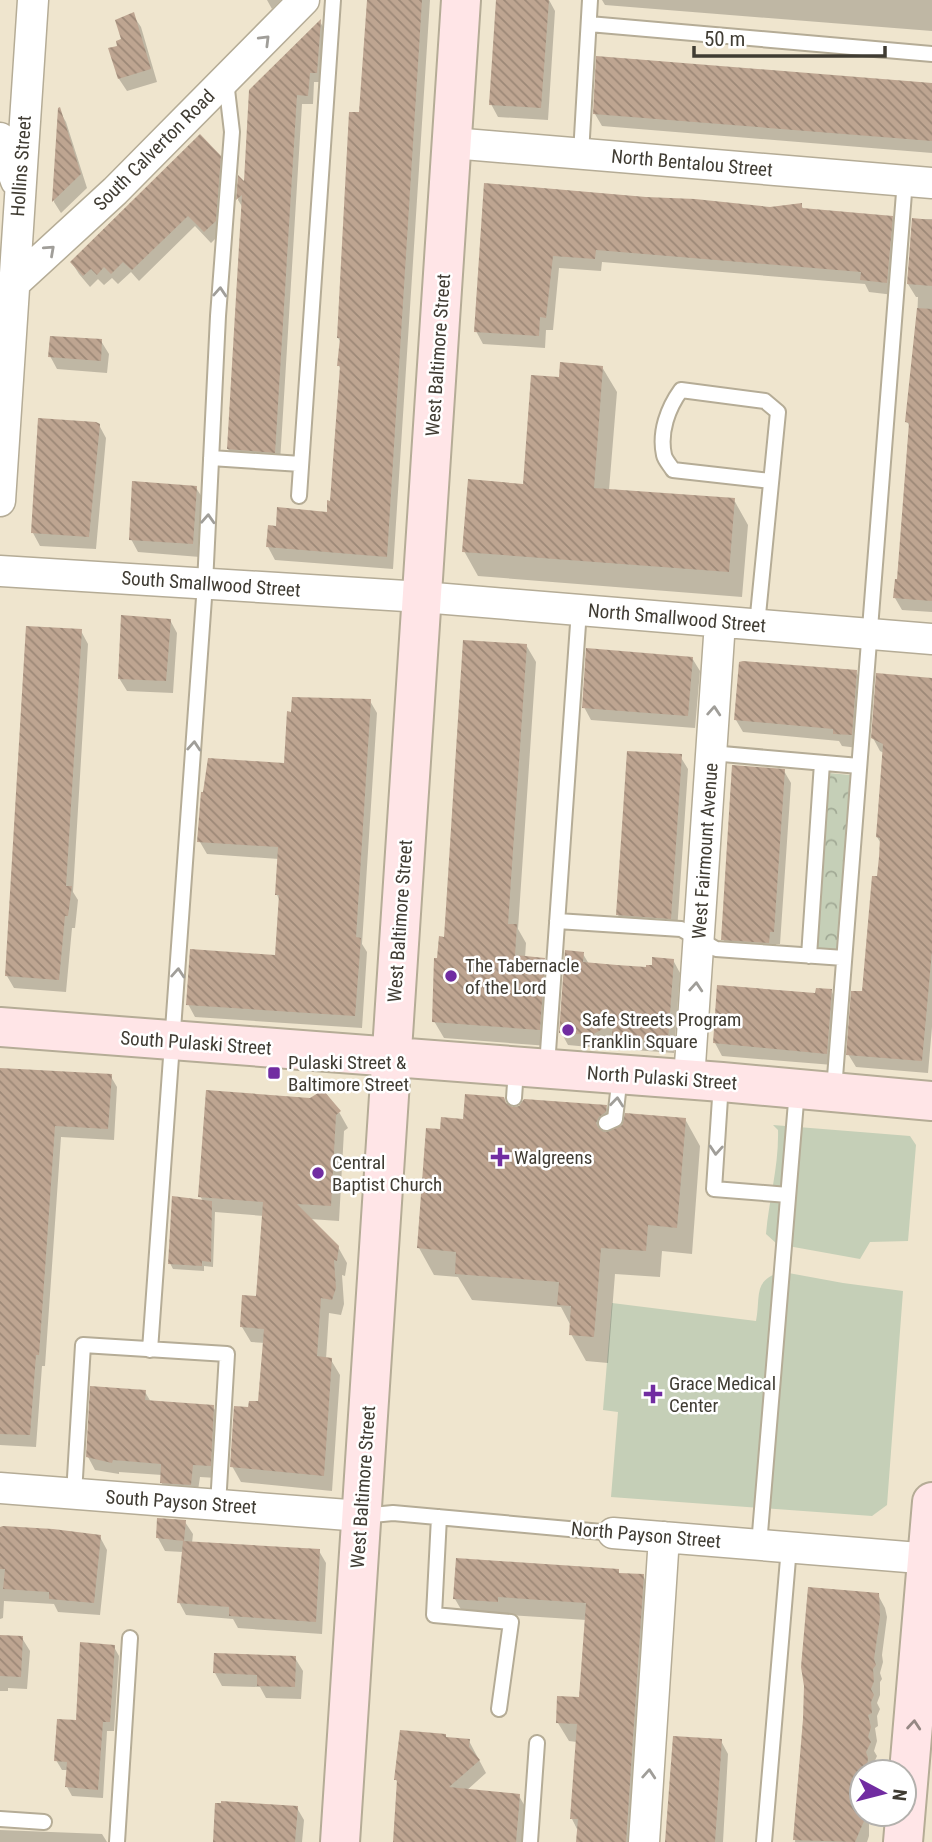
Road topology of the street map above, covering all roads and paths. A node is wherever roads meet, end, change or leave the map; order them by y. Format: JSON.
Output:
{"nodes":[{"id":1,"x":33,"y":0,"type":"edge"},
{"id":2,"x":304,"y":0,"type":"edge"},
{"id":3,"x":333,"y":0,"type":"edge"},
{"id":4,"x":461,"y":0,"type":"edge"},
{"id":5,"x":590,"y":0,"type":"edge"},
{"id":6,"x":589,"y":24,"type":"junction"},
{"id":7,"x":932,"y":54,"type":"edge"},
{"id":8,"x":226,"y":79,"type":"junction"},
{"id":9,"x":0,"y":138,"type":"edge"},
{"id":10,"x":452,"y":143,"type":"junction"},
{"id":11,"x":581,"y":154,"type":"junction"},
{"id":12,"x":918,"y":181,"type":"edge"},
{"id":13,"x":19,"y":191,"type":"junction"},
{"id":14,"x":7,"y":290,"type":"edge"},
{"id":15,"x":211,"y":458,"type":"junction"},
{"id":16,"x":301,"y":464,"type":"junction"},
{"id":17,"x":771,"y":481,"type":"junction"},
{"id":18,"x":299,"y":496,"type":"dead end"},
{"id":19,"x":0,"y":501,"type":"edge"},
{"id":20,"x":0,"y":571,"type":"edge"},
{"id":21,"x":205,"y":584,"type":"junction"},
{"id":22,"x":422,"y":597,"type":"junction"},
{"id":23,"x":579,"y":610,"type":"junction"},
{"id":24,"x":720,"y":622,"type":"junction"},
{"id":25,"x":757,"y":625,"type":"junction"},
{"id":26,"x":869,"y":634,"type":"junction"},
{"id":27,"x":932,"y":639,"type":"edge"},
{"id":28,"x":711,"y":753,"type":"junction"},
{"id":29,"x":822,"y":763,"type":"junction"},
{"id":30,"x":859,"y":766,"type":"junction"},
{"id":31,"x":557,"y":921,"type":"junction"},
{"id":32,"x":699,"y":940,"type":"junction"},
{"id":33,"x":809,"y":956,"type":"junction"},
{"id":34,"x":844,"y":958,"type":"junction"},
{"id":35,"x":0,"y":1027,"type":"edge"},
{"id":36,"x":173,"y":1041,"type":"junction"},
{"id":37,"x":391,"y":1057,"type":"junction"},
{"id":38,"x":620,"y":1074,"type":"junction"},
{"id":39,"x":526,"y":1079,"type":"junction"},
{"id":40,"x":705,"y":1081,"type":"junction"},
{"id":41,"x":797,"y":1088,"type":"junction"},
{"id":42,"x":834,"y":1092,"type":"junction"},
{"id":43,"x":932,"y":1101,"type":"edge"},
{"id":44,"x":606,"y":1123,"type":"dead end"},
{"id":45,"x":788,"y":1195,"type":"junction"},
{"id":46,"x":150,"y":1350,"type":"junction"},
{"id":47,"x":0,"y":1488,"type":"edge"},
{"id":48,"x":74,"y":1494,"type":"junction"},
{"id":49,"x":932,"y":1503,"type":"edge"},
{"id":50,"x":218,"y":1505,"type":"junction"},
{"id":51,"x":361,"y":1516,"type":"junction"},
{"id":52,"x":439,"y":1517,"type":"junction"},
{"id":53,"x":613,"y":1533,"type":"joint"},
{"id":54,"x":664,"y":1537,"type":"junction"},
{"id":55,"x":774,"y":1546,"type":"junction"},
{"id":56,"x":930,"y":1559,"type":"edge"},
{"id":57,"x":130,"y":1638,"type":"dead end"},
{"id":58,"x":499,"y":1709,"type":"dead end"},
{"id":59,"x":537,"y":1742,"type":"dead end"},
{"id":60,"x":0,"y":1819,"type":"edge"},
{"id":61,"x":44,"y":1822,"type":"dead end"},
{"id":62,"x":117,"y":1842,"type":"edge"},
{"id":63,"x":340,"y":1842,"type":"edge"},
{"id":64,"x":530,"y":1842,"type":"edge"},
{"id":65,"x":644,"y":1842,"type":"edge"},
{"id":66,"x":765,"y":1842,"type":"edge"},
{"id":67,"x":903,"y":1842,"type":"edge"}],
"edges":[{"from":1,"to":13,"type":"street","name":"Hollins Street"},
{"from":8,"to":2,"type":"street","name":"South Calverton Road","one_way":true},
{"from":3,"to":16,"type":"lane"},
{"from":4,"to":10,"type":"main road","name":"West Baltimore Street"},
{"from":5,"to":6,"type":"lane"},
{"from":6,"to":7,"type":"lane"},
{"from":6,"to":11,"type":"lane"},
{"from":14,"to":8,"type":"street","name":"South Calverton Road","one_way":true},
{"from":15,"to":8,"type":"lane","one_way":true},
{"from":9,"to":13,"type":"street"},
{"from":10,"to":11,"type":"street","name":"North Bentalou Street"},
{"from":10,"to":22,"type":"main road","name":"West Baltimore Street"},
{"from":11,"to":12,"type":"street","name":"North Bentalou Street"},
{"from":12,"to":26,"type":"lane"},
{"from":13,"to":14,"type":"street","name":"Hollins Street"},
{"from":14,"to":19,"type":"street","name":"Hollins Street"},
{"from":15,"to":16,"type":"lane"},
{"from":21,"to":15,"type":"lane","one_way":true},
{"from":16,"to":18,"type":"lane"},
{"from":17,"to":17,"type":"lane"},
{"from":17,"to":25,"type":"lane"},
{"from":20,"to":21,"type":"street","name":"South Smallwood Street"},
{"from":21,"to":22,"type":"street","name":"South Smallwood Street"},
{"from":36,"to":21,"type":"lane","one_way":true},
{"from":22,"to":23,"type":"street","name":"North Smallwood Street"},
{"from":22,"to":37,"type":"main road","name":"West Baltimore Street"},
{"from":23,"to":24,"type":"street","name":"North Smallwood Street"},
{"from":23,"to":31,"type":"lane"},
{"from":24,"to":25,"type":"street","name":"North Smallwood Street"},
{"from":28,"to":24,"type":"street","name":"West Fairmount Avenue","one_way":true},
{"from":25,"to":26,"type":"street","name":"North Smallwood Street"},
{"from":26,"to":27,"type":"street","name":"North Smallwood Street"},
{"from":26,"to":30,"type":"lane"},
{"from":28,"to":29,"type":"lane"},
{"from":28,"to":32,"type":"street","name":"West Fairmount Avenue"},
{"from":29,"to":30,"type":"lane"},
{"from":29,"to":33,"type":"lane"},
{"from":30,"to":34,"type":"lane"},
{"from":31,"to":32,"type":"lane"},
{"from":31,"to":39,"type":"lane"},
{"from":32,"to":33,"type":"lane"},
{"from":40,"to":32,"type":"street","name":"West Fairmount Avenue","one_way":true},
{"from":33,"to":34,"type":"lane"},
{"from":34,"to":42,"type":"lane"},
{"from":35,"to":36,"type":"main road","name":"South Pulaski Street"},
{"from":36,"to":37,"type":"main road","name":"South Pulaski Street"},
{"from":36,"to":46,"type":"lane"},
{"from":37,"to":39,"type":"main road","name":"North Pulaski Street"},
{"from":37,"to":51,"type":"main road","name":"West Baltimore Street"},
{"from":38,"to":39,"type":"main road","name":"North Pulaski Street"},
{"from":38,"to":40,"type":"main road","name":"North Pulaski Street"},
{"from":44,"to":38,"type":"lane","one_way":true},
{"from":40,"to":41,"type":"main road","name":"North Pulaski Street"},
{"from":40,"to":45,"type":"lane","one_way":true},
{"from":41,"to":42,"type":"main road","name":"North Pulaski Street"},
{"from":41,"to":45,"type":"lane"},
{"from":42,"to":43,"type":"main road","name":"North Pulaski Street"},
{"from":45,"to":55,"type":"lane"},
{"from":46,"to":48,"type":"lane"},
{"from":46,"to":50,"type":"lane"},
{"from":47,"to":48,"type":"street","name":"South Payson Street"},
{"from":48,"to":50,"type":"street","name":"South Payson Street"},
{"from":49,"to":56,"type":"main road"},
{"from":50,"to":51,"type":"street","name":"South Payson Street"},
{"from":51,"to":52,"type":"lane","name":"North Payson Street"},
{"from":51,"to":63,"type":"main road","name":"West Baltimore Street"},
{"from":52,"to":53,"type":"lane","name":"North Payson Street"},
{"from":52,"to":58,"type":"lane"},
{"from":53,"to":54,"type":"street","name":"North Payson Street"},
{"from":54,"to":55,"type":"street","name":"North Payson Street"},
{"from":65,"to":54,"type":"street","one_way":true},
{"from":55,"to":56,"type":"street","name":"North Payson Street"},
{"from":55,"to":66,"type":"lane"},
{"from":67,"to":56,"type":"main road","one_way":true},
{"from":57,"to":62,"type":"lane"},
{"from":59,"to":64,"type":"lane"},
{"from":60,"to":61,"type":"lane"}]}
